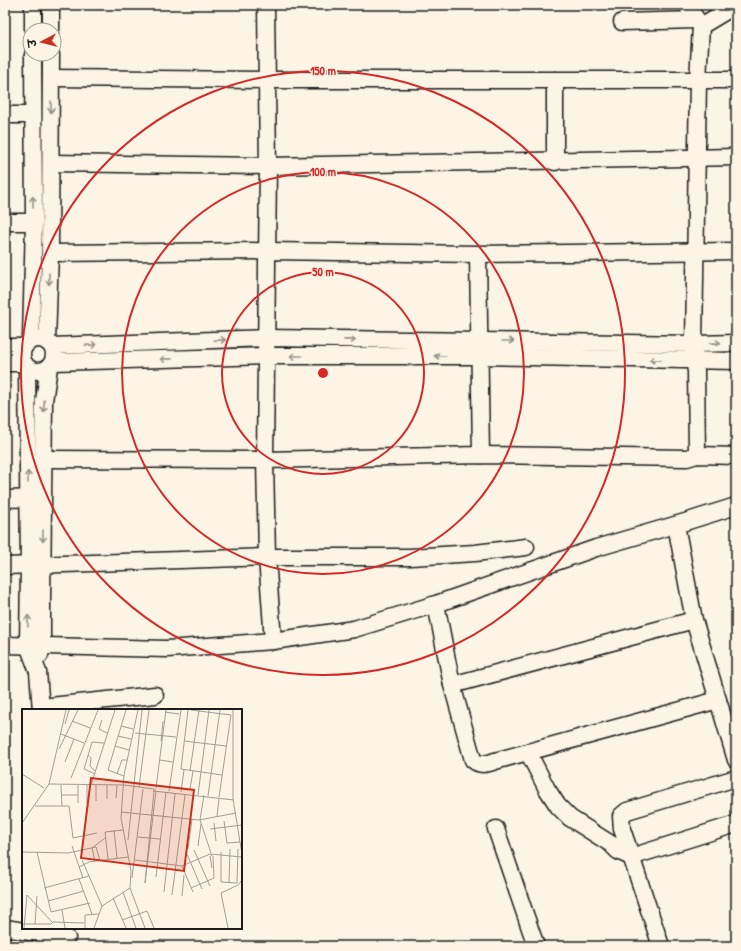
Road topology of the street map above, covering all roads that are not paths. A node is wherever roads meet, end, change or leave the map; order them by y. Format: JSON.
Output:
{"nodes":[{"id":1,"x":33,"y":5,"type":"edge"},
{"id":2,"x":51,"y":5,"type":"edge"},
{"id":3,"x":266,"y":5,"type":"edge"},
{"id":4,"x":687,"y":5,"type":"edge"},
{"id":5,"x":736,"y":5,"type":"edge"},
{"id":6,"x":33,"y":22,"type":"edge"},
{"id":7,"x":51,"y":22,"type":"edge"},
{"id":8,"x":622,"y":22,"type":"dead end"},
{"id":9,"x":699,"y":23,"type":"junction"},
{"id":10,"x":33,"y":62,"type":"edge"},
{"id":11,"x":51,"y":62,"type":"edge"},
{"id":12,"x":51,"y":78,"type":"junction"},
{"id":13,"x":266,"y":80,"type":"junction"},
{"id":14,"x":555,"y":80,"type":"junction"},
{"id":15,"x":698,"y":80,"type":"junction"},
{"id":16,"x":736,"y":80,"type":"edge"},
{"id":17,"x":5,"y":115,"type":"edge"},
{"id":18,"x":32,"y":115,"type":"junction"},
{"id":19,"x":696,"y":158,"type":"junction"},
{"id":20,"x":736,"y":158,"type":"edge"},
{"id":21,"x":555,"y":162,"type":"junction"},
{"id":22,"x":51,"y":163,"type":"junction"},
{"id":23,"x":268,"y":166,"type":"junction"},
{"id":24,"x":5,"y":222,"type":"edge"},
{"id":25,"x":34,"y":222,"type":"junction"},
{"id":26,"x":268,"y":251,"type":"junction"},
{"id":27,"x":696,"y":251,"type":"junction"},
{"id":28,"x":736,"y":251,"type":"edge"},
{"id":29,"x":50,"y":254,"type":"junction"},
{"id":30,"x":478,"y":254,"type":"junction"},
{"id":31,"x":267,"y":338,"type":"junction"},
{"id":32,"x":27,"y":343,"type":"junction"},
{"id":33,"x":736,"y":343,"type":"edge"},
{"id":34,"x":694,"y":344,"type":"junction"},
{"id":35,"x":5,"y":347,"type":"edge"},
{"id":36,"x":478,"y":349,"type":"junction"},
{"id":37,"x":50,"y":354,"type":"junction"},
{"id":38,"x":267,"y":356,"type":"junction"},
{"id":39,"x":694,"y":360,"type":"junction"},
{"id":40,"x":736,"y":361,"type":"edge"},
{"id":41,"x":5,"y":363,"type":"edge"},
{"id":42,"x":25,"y":366,"type":"junction"},
{"id":43,"x":481,"y":455,"type":"junction"},
{"id":44,"x":697,"y":455,"type":"junction"},
{"id":45,"x":736,"y":456,"type":"edge"},
{"id":46,"x":43,"y":459,"type":"junction"},
{"id":47,"x":265,"y":460,"type":"junction"},
{"id":48,"x":36,"y":498,"type":"junction"},
{"id":49,"x":5,"y":499,"type":"edge"},
{"id":50,"x":736,"y":506,"type":"edge"},
{"id":51,"x":676,"y":524,"type":"junction"},
{"id":52,"x":526,"y":547,"type":"dead end"},
{"id":53,"x":267,"y":557,"type":"junction"},
{"id":54,"x":36,"y":565,"type":"junction"},
{"id":55,"x":5,"y":566,"type":"edge"},
{"id":56,"x":436,"y":604,"type":"junction"},
{"id":57,"x":694,"y":620,"type":"junction"},
{"id":58,"x":273,"y":642,"type":"junction"},
{"id":59,"x":5,"y":645,"type":"edge"},
{"id":60,"x":35,"y":645,"type":"junction"},
{"id":61,"x":452,"y":684,"type":"junction"},
{"id":62,"x":155,"y":695,"type":"dead end"},
{"id":63,"x":718,"y":700,"type":"junction"},
{"id":64,"x":41,"y":709,"type":"edge"},
{"id":65,"x":528,"y":752,"type":"junction"},
{"id":66,"x":736,"y":760,"type":"edge"},
{"id":67,"x":736,"y":778,"type":"edge"},
{"id":68,"x":736,"y":824,"type":"edge"},
{"id":69,"x":496,"y":829,"type":"dead end"},
{"id":70,"x":631,"y":857,"type":"junction"},
{"id":71,"x":5,"y":928,"type":"edge"},
{"id":72,"x":66,"y":937,"type":"edge"},
{"id":73,"x":536,"y":946,"type":"edge"},
{"id":74,"x":661,"y":946,"type":"edge"}],
"edges":[{"from":1,"to":6,"type":"street"},
{"from":2,"to":7,"type":"street"},
{"from":3,"to":13,"type":"street"},
{"from":4,"to":9,"type":"street"},
{"from":5,"to":9,"type":"street"},
{"from":8,"to":9,"type":"street"},
{"from":9,"to":15,"type":"street"},
{"from":10,"to":18,"type":"street"},
{"from":11,"to":12,"type":"street"},
{"from":12,"to":13,"type":"street"},
{"from":12,"to":22,"type":"street","one_way":true},
{"from":13,"to":14,"type":"street"},
{"from":13,"to":23,"type":"street"},
{"from":14,"to":15,"type":"street"},
{"from":14,"to":21,"type":"street"},
{"from":15,"to":16,"type":"street"},
{"from":15,"to":19,"type":"street"},
{"from":17,"to":18,"type":"street"},
{"from":25,"to":18,"type":"street","one_way":true},
{"from":19,"to":20,"type":"street"},
{"from":19,"to":21,"type":"street"},
{"from":19,"to":27,"type":"street"},
{"from":21,"to":23,"type":"street"},
{"from":22,"to":23,"type":"street"},
{"from":22,"to":29,"type":"street"},
{"from":23,"to":26,"type":"street"},
{"from":24,"to":25,"type":"street"},
{"from":25,"to":32,"type":"street"},
{"from":26,"to":29,"type":"street"},
{"from":26,"to":30,"type":"street"},
{"from":26,"to":31,"type":"street"},
{"from":27,"to":28,"type":"street"},
{"from":27,"to":30,"type":"street"},
{"from":27,"to":34,"type":"street"},
{"from":29,"to":37,"type":"street","one_way":true},
{"from":30,"to":36,"type":"street"},
{"from":31,"to":36,"type":"street","one_way":true},
{"from":37,"to":31,"type":"street","one_way":true},
{"from":31,"to":38,"type":"street"},
{"from":32,"to":35,"type":"street"},
{"from":32,"to":37,"type":"street"},
{"from":32,"to":42,"type":"street"},
{"from":34,"to":33,"type":"street","one_way":true},
{"from":36,"to":34,"type":"street","one_way":true},
{"from":34,"to":39,"type":"street"},
{"from":36,"to":38,"type":"street","one_way":true},
{"from":39,"to":36,"type":"street","one_way":true},
{"from":36,"to":43,"type":"street"},
{"from":38,"to":37,"type":"street","one_way":true},
{"from":37,"to":42,"type":"street"},
{"from":37,"to":46,"type":"street","one_way":true},
{"from":38,"to":47,"type":"street"},
{"from":39,"to":40,"type":"street"},
{"from":39,"to":44,"type":"street"},
{"from":41,"to":42,"type":"street"},
{"from":48,"to":42,"type":"street","one_way":true},
{"from":43,"to":44,"type":"street"},
{"from":43,"to":47,"type":"street"},
{"from":44,"to":45,"type":"street"},
{"from":46,"to":47,"type":"street"},
{"from":46,"to":48,"type":"street"},
{"from":47,"to":53,"type":"street"},
{"from":48,"to":49,"type":"street"},
{"from":48,"to":54,"type":"street"},
{"from":50,"to":51,"type":"street"},
{"from":51,"to":56,"type":"street"},
{"from":51,"to":57,"type":"street"},
{"from":52,"to":53,"type":"street"},
{"from":53,"to":54,"type":"street"},
{"from":53,"to":58,"type":"street"},
{"from":54,"to":55,"type":"street"},
{"from":54,"to":60,"type":"street"},
{"from":56,"to":58,"type":"street"},
{"from":56,"to":61,"type":"street"},
{"from":57,"to":61,"type":"street"},
{"from":57,"to":63,"type":"street"},
{"from":58,"to":60,"type":"street"},
{"from":59,"to":60,"type":"street"},
{"from":60,"to":64,"type":"street"},
{"from":61,"to":65,"type":"street"},
{"from":62,"to":64,"type":"street"},
{"from":63,"to":65,"type":"street"},
{"from":63,"to":66,"type":"street"},
{"from":65,"to":70,"type":"street"},
{"from":67,"to":70,"type":"street"},
{"from":68,"to":70,"type":"street"},
{"from":69,"to":73,"type":"street"},
{"from":70,"to":74,"type":"street"},
{"from":71,"to":72,"type":"street"}]}
